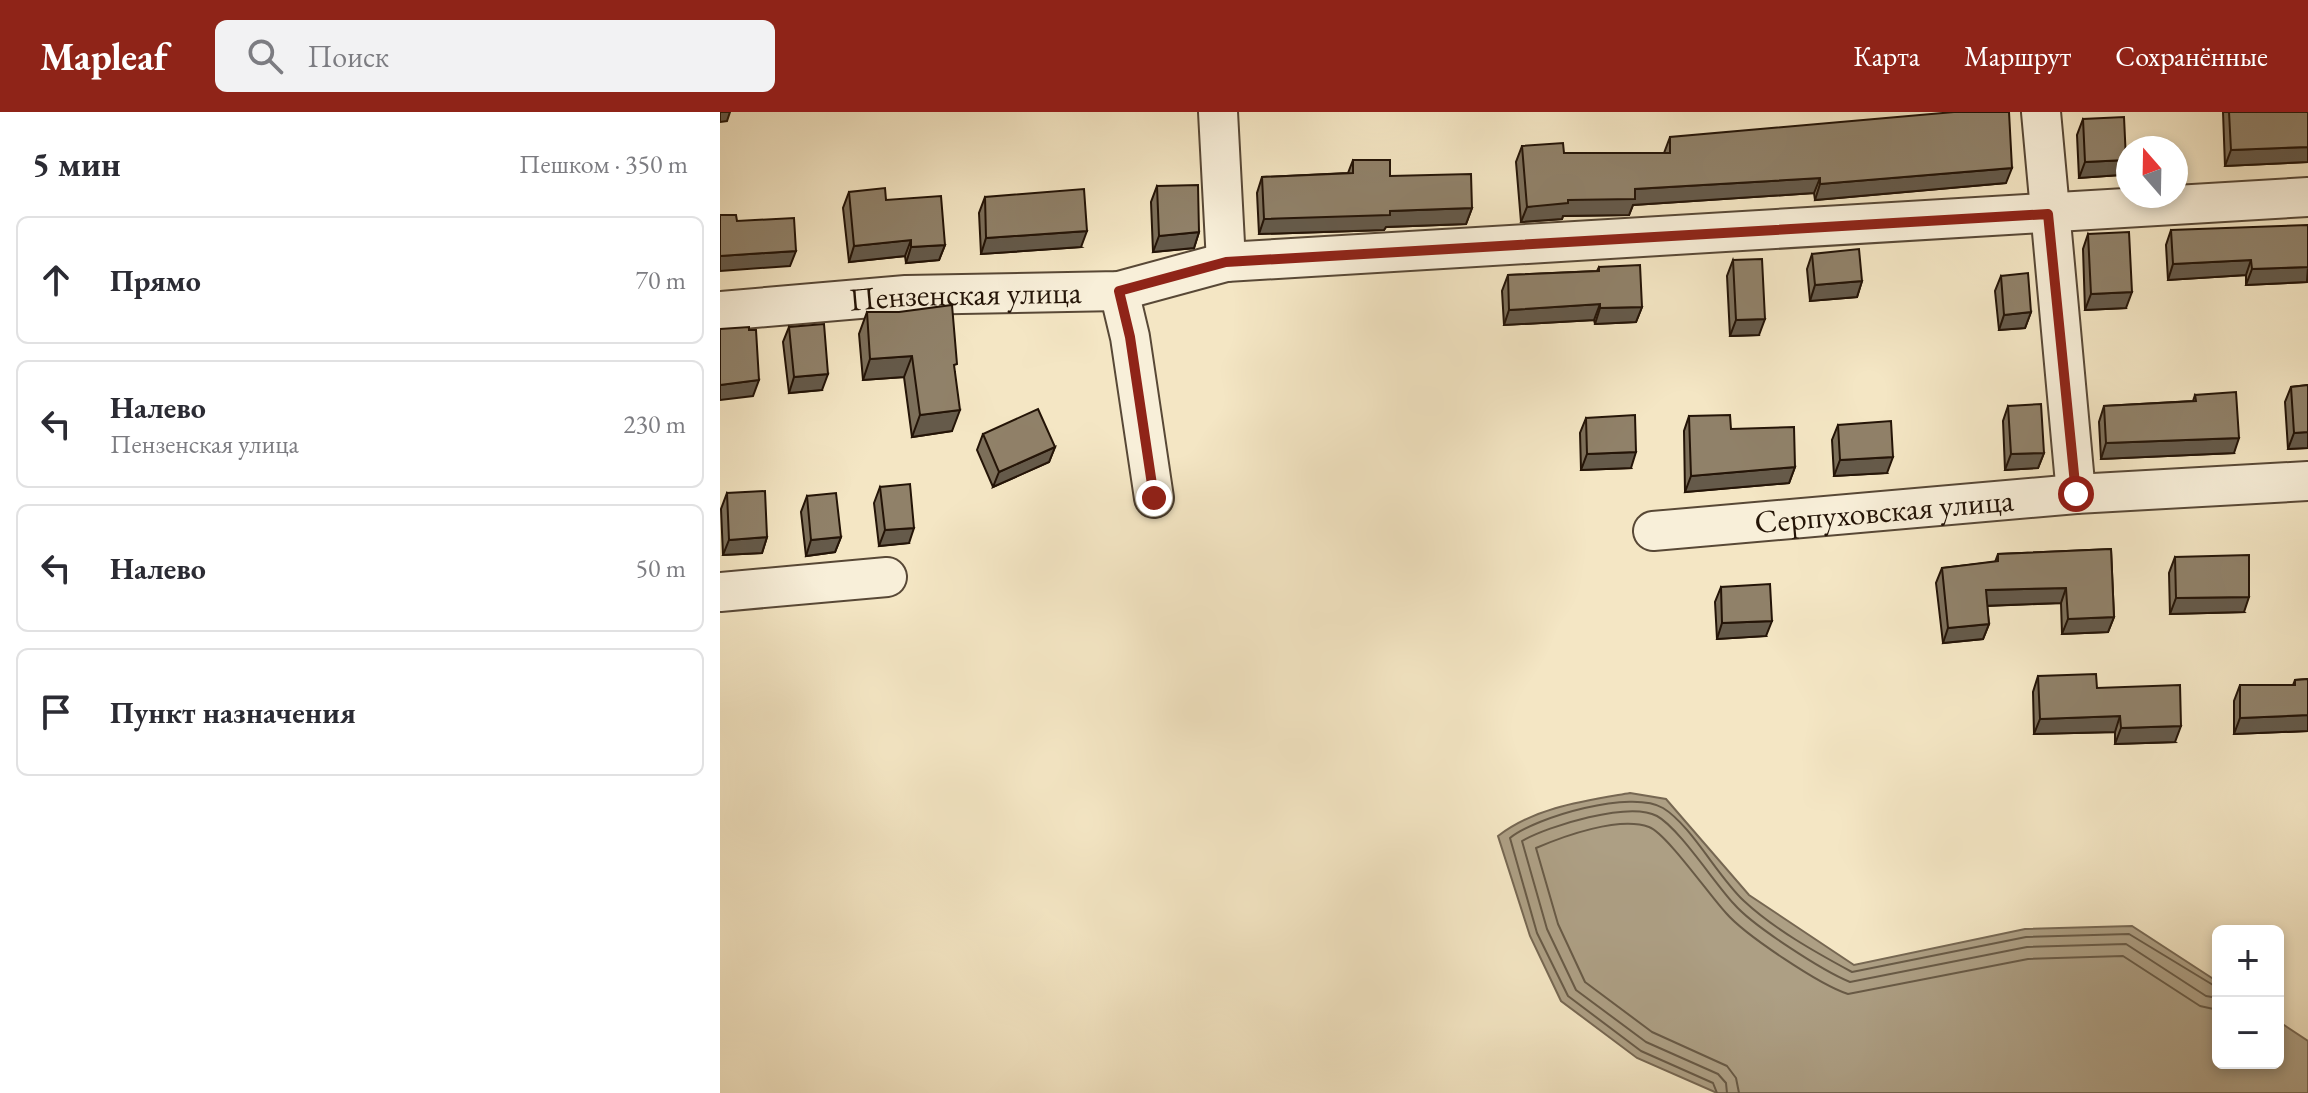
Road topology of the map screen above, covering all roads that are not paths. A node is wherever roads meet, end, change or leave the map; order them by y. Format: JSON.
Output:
{"nodes":[{"id":1,"x":1218,"y":112,"type":"edge"},
{"id":2,"x":2041,"y":112,"type":"edge"},
{"id":3,"x":2308,"y":197,"type":"edge"},
{"id":4,"x":2048,"y":214,"type":"junction"},
{"id":5,"x":1226,"y":262,"type":"junction"},
{"id":6,"x":1119,"y":291,"type":"junction"},
{"id":7,"x":720,"y":311,"type":"edge"},
{"id":8,"x":2308,"y":481,"type":"edge"},
{"id":9,"x":2076,"y":494,"type":"junction"},
{"id":10,"x":1154,"y":498,"type":"dead end"},
{"id":11,"x":1653,"y":531,"type":"dead end"},
{"id":12,"x":887,"y":577,"type":"dead end"},
{"id":13,"x":720,"y":592,"type":"edge"}],
"edges":[{"from":1,"to":5,"type":"street"},
{"from":2,"to":4,"type":"street"},
{"from":3,"to":4,"type":"street","name":"Пензенская улица"},
{"from":4,"to":5,"type":"street","name":"Пензенская улица"},
{"from":4,"to":9,"type":"street"},
{"from":5,"to":6,"type":"street","name":"Пензенская улица"},
{"from":6,"to":7,"type":"street","name":"Пензенская улица"},
{"from":6,"to":10,"type":"street"},
{"from":8,"to":9,"type":"street","name":"Серпуховская улица"},
{"from":9,"to":11,"type":"street","name":"Серпуховская улица"},
{"from":12,"to":13,"type":"street"}]}
